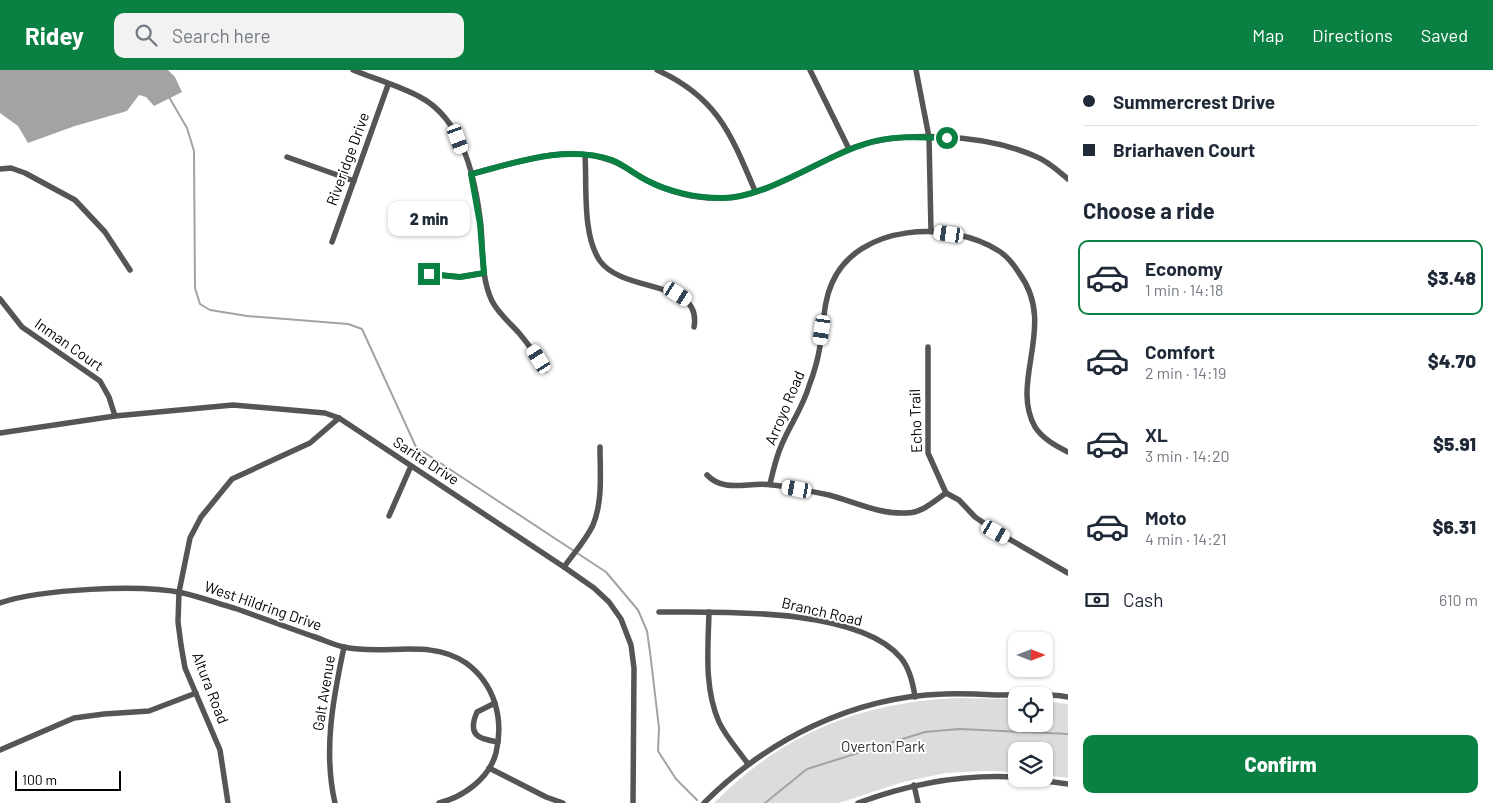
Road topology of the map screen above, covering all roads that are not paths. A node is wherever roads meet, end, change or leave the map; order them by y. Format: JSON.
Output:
{"nodes":[{"id":1,"x":353,"y":70,"type":"edge"},
{"id":2,"x":657,"y":70,"type":"edge"},
{"id":3,"x":810,"y":70,"type":"edge"},
{"id":4,"x":916,"y":70,"type":"edge"},
{"id":5,"x":388,"y":84,"type":"junction"},
{"id":6,"x":929,"y":137,"type":"junction"},
{"id":7,"x":849,"y":149,"type":"junction"},
{"id":8,"x":585,"y":155,"type":"junction"},
{"id":9,"x":287,"y":157,"type":"dead end"},
{"id":10,"x":0,"y":169,"type":"edge"},
{"id":11,"x":471,"y":174,"type":"junction"},
{"id":12,"x":1068,"y":179,"type":"edge"},
{"id":13,"x":354,"y":181,"type":"junction"},
{"id":14,"x":755,"y":191,"type":"junction"},
{"id":15,"x":931,"y":232,"type":"junction"},
{"id":16,"x":332,"y":242,"type":"dead end"},
{"id":17,"x":130,"y":270,"type":"dead end"},
{"id":18,"x":484,"y":273,"type":"junction"},
{"id":19,"x":429,"y":274,"type":"dead end"},
{"id":20,"x":0,"y":299,"type":"edge"},
{"id":21,"x":694,"y":327,"type":"dead end"},
{"id":22,"x":928,"y":347,"type":"dead end"},
{"id":23,"x":546,"y":370,"type":"dead end"},
{"id":24,"x":115,"y":416,"type":"junction"},
{"id":25,"x":339,"y":418,"type":"junction"},
{"id":26,"x":0,"y":433,"type":"edge"},
{"id":27,"x":600,"y":447,"type":"dead end"},
{"id":28,"x":1068,"y":452,"type":"edge"},
{"id":29,"x":411,"y":466,"type":"junction"},
{"id":30,"x":707,"y":475,"type":"dead end"},
{"id":31,"x":770,"y":484,"type":"junction"},
{"id":32,"x":946,"y":493,"type":"junction"},
{"id":33,"x":389,"y":516,"type":"dead end"},
{"id":34,"x":564,"y":567,"type":"junction"},
{"id":35,"x":1068,"y":573,"type":"edge"},
{"id":36,"x":179,"y":592,"type":"junction"},
{"id":37,"x":0,"y":603,"type":"edge"},
{"id":38,"x":659,"y":612,"type":"dead end"},
{"id":39,"x":709,"y":612,"type":"junction"},
{"id":40,"x":344,"y":647,"type":"junction"},
{"id":41,"x":196,"y":694,"type":"junction"},
{"id":42,"x":915,"y":697,"type":"junction"},
{"id":43,"x":1068,"y":697,"type":"edge"},
{"id":44,"x":495,"y":703,"type":"junction"},
{"id":45,"x":498,"y":742,"type":"junction"},
{"id":46,"x":0,"y":750,"type":"edge"},
{"id":47,"x":748,"y":764,"type":"junction"},
{"id":48,"x":489,"y":768,"type":"junction"},
{"id":49,"x":1008,"y":777,"type":"edge"},
{"id":50,"x":1053,"y":782,"type":"edge"},
{"id":51,"x":1068,"y":784,"type":"edge"},
{"id":52,"x":914,"y":785,"type":"junction"},
{"id":53,"x":443,"y":802,"type":"edge"},
{"id":54,"x":228,"y":803,"type":"edge"},
{"id":55,"x":336,"y":803,"type":"edge"},
{"id":56,"x":563,"y":803,"type":"edge"},
{"id":57,"x":633,"y":803,"type":"edge"},
{"id":58,"x":704,"y":803,"type":"edge"},
{"id":59,"x":858,"y":803,"type":"edge"},
{"id":60,"x":918,"y":803,"type":"edge"}],
"edges":[{"from":1,"to":5,"type":"street"},
{"from":2,"to":14,"type":"street"},
{"from":3,"to":7,"type":"street"},
{"from":4,"to":6,"type":"street"},
{"from":5,"to":11,"type":"street"},
{"from":5,"to":13,"type":"street","name":"Riveridge Drive"},
{"from":6,"to":7,"type":"street"},
{"from":6,"to":12,"type":"street"},
{"from":6,"to":15,"type":"street"},
{"from":7,"to":14,"type":"street"},
{"from":8,"to":11,"type":"street"},
{"from":8,"to":14,"type":"street"},
{"from":8,"to":21,"type":"street"},
{"from":9,"to":13,"type":"street"},
{"from":10,"to":17,"type":"street"},
{"from":11,"to":18,"type":"street"},
{"from":13,"to":16,"type":"street","name":"Riveridge Drive"},
{"from":15,"to":28,"type":"street","name":"Arroyo Road"},
{"from":15,"to":31,"type":"street","name":"Arroyo Road"},
{"from":18,"to":19,"type":"street"},
{"from":18,"to":23,"type":"street"},
{"from":20,"to":24,"type":"street","name":"Inman Court"},
{"from":22,"to":32,"type":"street","name":"Echo Trail"},
{"from":24,"to":25,"type":"street","name":"Sarita Drive"},
{"from":24,"to":26,"type":"street","name":"Sarita Drive"},
{"from":25,"to":29,"type":"street","name":"Sarita Drive"},
{"from":25,"to":36,"type":"street","name":"Altura Road"},
{"from":27,"to":34,"type":"street"},
{"from":29,"to":33,"type":"street"},
{"from":29,"to":34,"type":"street","name":"Sarita Drive"},
{"from":30,"to":31,"type":"street"},
{"from":31,"to":32,"type":"street"},
{"from":32,"to":35,"type":"street","name":"Echo Trail"},
{"from":34,"to":57,"type":"street","name":"Sarita Drive"},
{"from":36,"to":37,"type":"street","name":"West Hildring Drive"},
{"from":36,"to":40,"type":"street","name":"West Hildring Drive"},
{"from":36,"to":41,"type":"street","name":"Altura Road"},
{"from":38,"to":39,"type":"street","name":"Branch Road"},
{"from":39,"to":42,"type":"street","name":"Branch Road"},
{"from":39,"to":47,"type":"street"},
{"from":40,"to":44,"type":"street","name":"West Hildring Drive"},
{"from":40,"to":55,"type":"street","name":"Galt Avenue"},
{"from":41,"to":46,"type":"street"},
{"from":41,"to":54,"type":"street","name":"Altura Road"},
{"from":42,"to":43,"type":"street"},
{"from":42,"to":47,"type":"street"},
{"from":44,"to":45,"type":"street","name":"West Hildring Drive"},
{"from":44,"to":45,"type":"street"},
{"from":45,"to":48,"type":"street","name":"West Hildring Drive"},
{"from":47,"to":58,"type":"street"},
{"from":48,"to":53,"type":"street"},
{"from":48,"to":56,"type":"street"},
{"from":49,"to":52,"type":"street"},
{"from":50,"to":51,"type":"street"},
{"from":52,"to":59,"type":"street"},
{"from":52,"to":60,"type":"street"}]}
